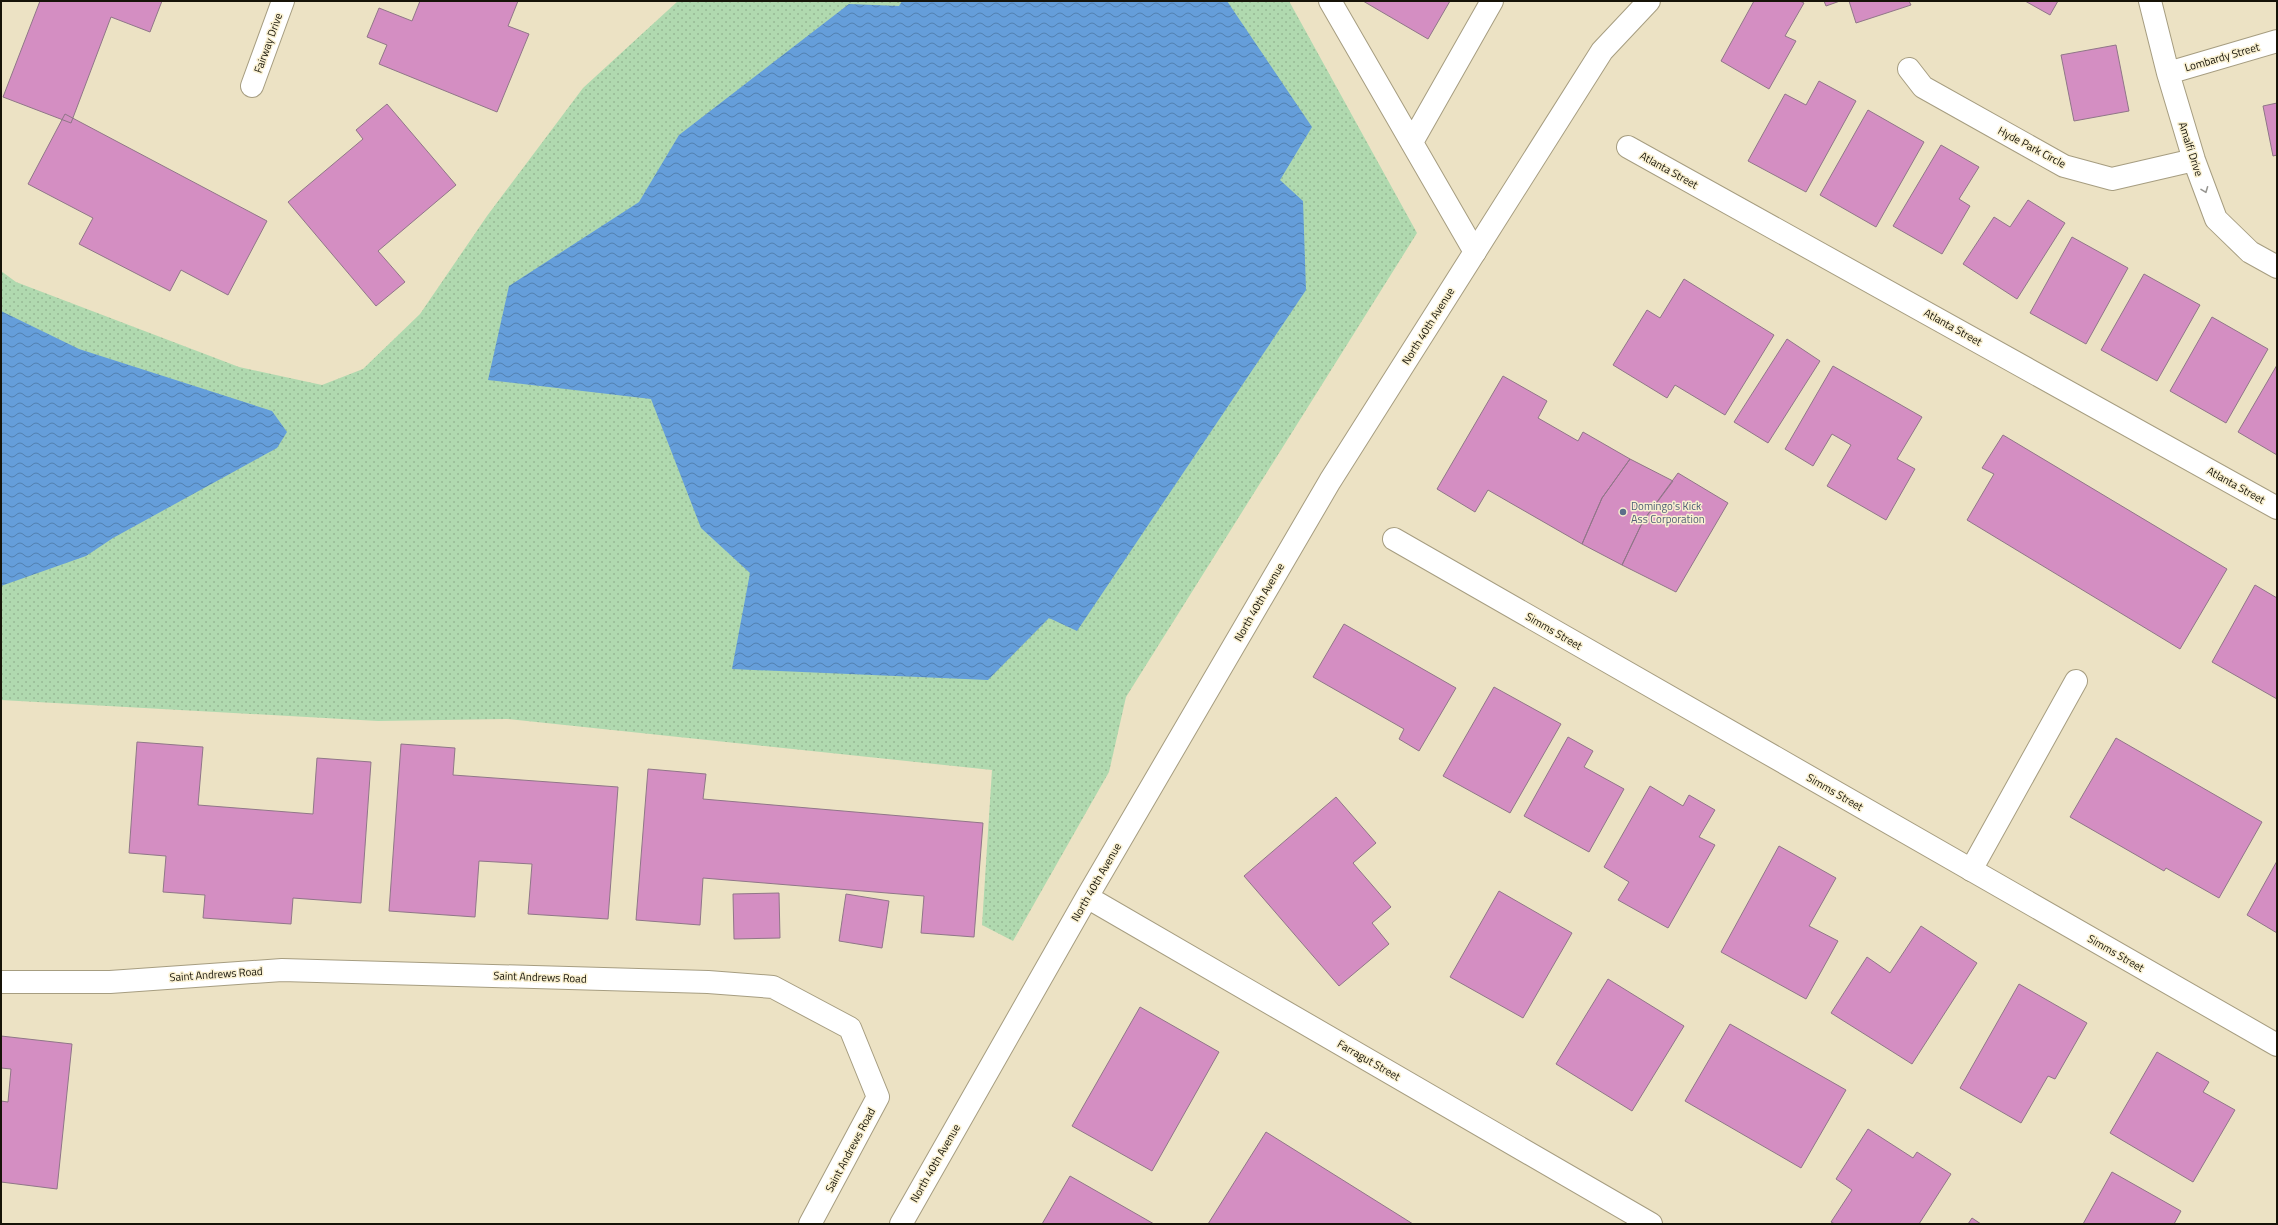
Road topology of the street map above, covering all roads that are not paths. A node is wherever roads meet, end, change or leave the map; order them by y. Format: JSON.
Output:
{"nodes":[{"id":1,"x":283,"y":1,"type":"edge"},
{"id":2,"x":1330,"y":1,"type":"edge"},
{"id":3,"x":1492,"y":1,"type":"edge"},
{"id":4,"x":1649,"y":1,"type":"edge"},
{"id":5,"x":2150,"y":1,"type":"edge"},
{"id":6,"x":2277,"y":41,"type":"edge"},
{"id":7,"x":1909,"y":69,"type":"dead end"},
{"id":8,"x":2168,"y":73,"type":"junction"},
{"id":9,"x":252,"y":86,"type":"dead end"},
{"id":10,"x":1412,"y":142,"type":"junction"},
{"id":11,"x":1628,"y":147,"type":"dead end"},
{"id":12,"x":2194,"y":160,"type":"junction"},
{"id":13,"x":1475,"y":252,"type":"junction"},
{"id":14,"x":2277,"y":268,"type":"edge"},
{"id":15,"x":2277,"y":508,"type":"edge"},
{"id":16,"x":1394,"y":540,"type":"dead end"},
{"id":17,"x":2076,"y":681,"type":"dead end"},
{"id":18,"x":1971,"y":870,"type":"junction"},
{"id":19,"x":1087,"y":897,"type":"junction"},
{"id":20,"x":1,"y":982,"type":"edge"},
{"id":21,"x":2277,"y":1045,"type":"edge"},
{"id":22,"x":810,"y":1224,"type":"edge"},
{"id":23,"x":901,"y":1224,"type":"edge"},
{"id":24,"x":1651,"y":1224,"type":"edge"}],
"edges":[{"from":1,"to":9,"type":"street","name":"Fairway Drive"},
{"from":2,"to":10,"type":"street"},
{"from":3,"to":10,"type":"street"},
{"from":4,"to":13,"type":"street","name":"North 40th Avenue"},
{"from":5,"to":8,"type":"street","name":"Amalfi Drive"},
{"from":6,"to":8,"type":"street","name":"Lombardy Street"},
{"from":7,"to":12,"type":"street","name":"Hyde Park Circle"},
{"from":8,"to":12,"type":"street","name":"Amalfi Drive"},
{"from":10,"to":13,"type":"street"},
{"from":11,"to":15,"type":"street","name":"Atlanta Street"},
{"from":12,"to":14,"type":"street","name":"Amalfi Drive","one_way":true},
{"from":13,"to":19,"type":"street","name":"North 40th Avenue"},
{"from":16,"to":18,"type":"street","name":"Simms Street"},
{"from":17,"to":18,"type":"street"},
{"from":18,"to":21,"type":"street","name":"Simms Street"},
{"from":19,"to":23,"type":"street","name":"North 40th Avenue"},
{"from":19,"to":24,"type":"street","name":"Farragut Street"},
{"from":20,"to":22,"type":"street","name":"Saint Andrews Road"}]}
